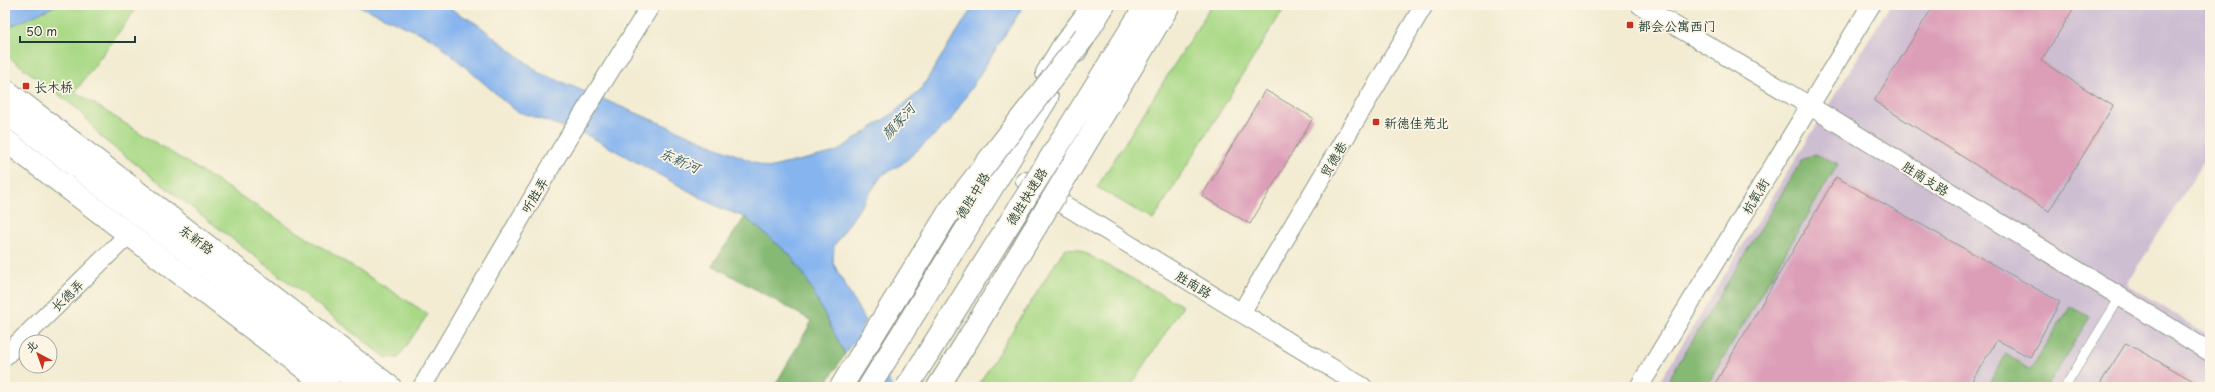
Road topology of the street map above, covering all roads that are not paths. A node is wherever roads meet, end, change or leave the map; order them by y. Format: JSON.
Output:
{"nodes":[{"id":1,"x":651,"y":5,"type":"edge"},
{"id":2,"x":1094,"y":5,"type":"edge"},
{"id":3,"x":1104,"y":5,"type":"edge"},
{"id":4,"x":1133,"y":5,"type":"edge"},
{"id":5,"x":1146,"y":5,"type":"edge"},
{"id":6,"x":1169,"y":5,"type":"edge"},
{"id":7,"x":1424,"y":5,"type":"edge"},
{"id":8,"x":1640,"y":5,"type":"edge"},
{"id":9,"x":1871,"y":5,"type":"edge"},
{"id":10,"x":5,"y":90,"type":"edge"},
{"id":11,"x":1810,"y":106,"type":"junction"},
{"id":12,"x":11,"y":117,"type":"edge"},
{"id":13,"x":5,"y":140,"type":"edge"},
{"id":14,"x":1025,"y":182,"type":"junction"},
{"id":15,"x":129,"y":234,"type":"junction"},
{"id":16,"x":2120,"y":297,"type":"junction"},
{"id":17,"x":1241,"y":313,"type":"junction"},
{"id":18,"x":2210,"y":352,"type":"edge"},
{"id":19,"x":5,"y":356,"type":"edge"},
{"id":20,"x":904,"y":384,"type":"edge"},
{"id":21,"x":855,"y":386,"type":"edge"},
{"id":22,"x":329,"y":387,"type":"edge"},
{"id":23,"x":364,"y":387,"type":"edge"},
{"id":24,"x":390,"y":387,"type":"edge"},
{"id":25,"x":422,"y":387,"type":"edge"},
{"id":26,"x":938,"y":387,"type":"edge"},
{"id":27,"x":1363,"y":387,"type":"edge"},
{"id":28,"x":1639,"y":387,"type":"edge"},
{"id":29,"x":2065,"y":387,"type":"edge"}],
"edges":[{"from":1,"to":25,"type":"street","name":"听胜弄"},
{"from":2,"to":21,"type":"main road","name":"德胜中路"},
{"from":3,"to":21,"type":"main road","bridge":true},
{"from":4,"to":14,"type":"main road"},
{"from":5,"to":20,"type":"main road","name":"德胜快速路","bridge":true},
{"from":6,"to":26,"type":"main road","bridge":true},
{"from":7,"to":17,"type":"street","name":"贸德巷"},
{"from":8,"to":11,"type":"street","name":"胜南支路"},
{"from":9,"to":11,"type":"street","name":"杭氧街"},
{"from":10,"to":24,"type":"main road","name":"东新路"},
{"from":11,"to":16,"type":"street","name":"胜南支路"},
{"from":11,"to":28,"type":"street","name":"杭氧街"},
{"from":12,"to":23,"type":"main road"},
{"from":13,"to":15,"type":"main road"},
{"from":14,"to":17,"type":"street","name":"胜南路"},
{"from":14,"to":20,"type":"main road"},
{"from":15,"to":19,"type":"street","name":"长德弄"},
{"from":15,"to":22,"type":"main road"},
{"from":16,"to":18,"type":"street","name":"胜南支路"},
{"from":16,"to":29,"type":"lane"},
{"from":17,"to":27,"type":"street","name":"胜南路"}]}
